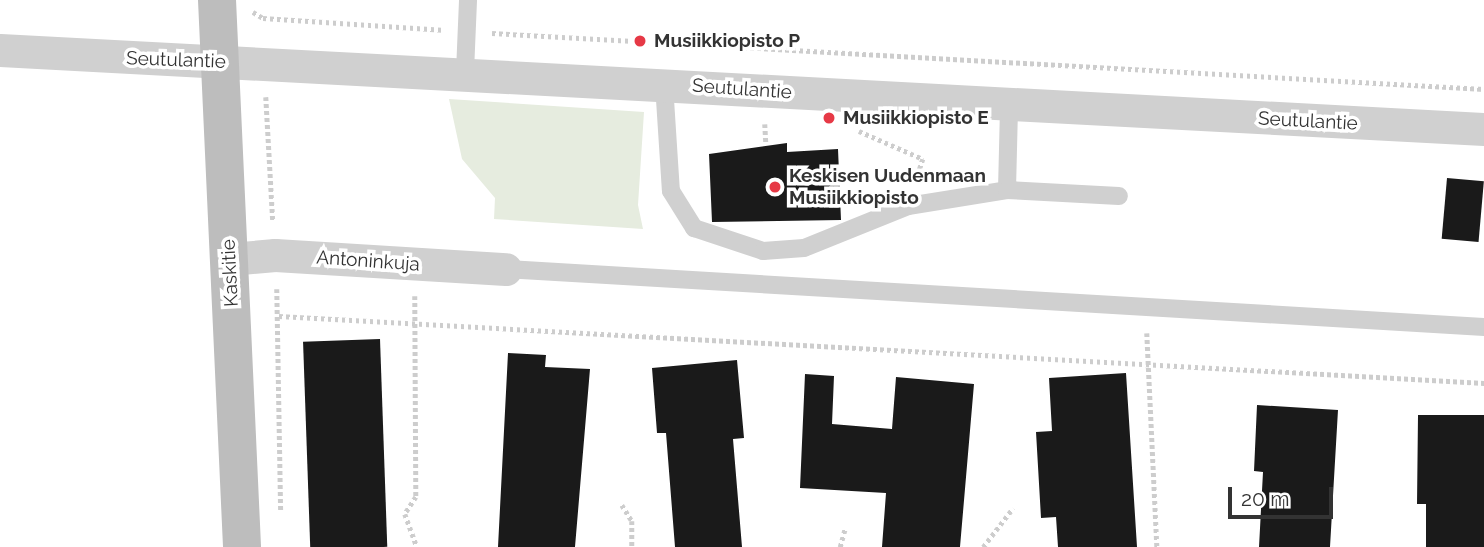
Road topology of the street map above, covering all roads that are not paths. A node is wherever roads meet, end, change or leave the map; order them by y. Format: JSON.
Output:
{"nodes":[{"id":1,"x":468,"y":0,"type":"edge"},
{"id":2,"x":233,"y":4,"type":"edge"},
{"id":3,"x":0,"y":50,"type":"edge"},
{"id":4,"x":218,"y":62,"type":"junction"},
{"id":5,"x":465,"y":72,"type":"junction"},
{"id":6,"x":664,"y":84,"type":"junction"},
{"id":7,"x":1009,"y":106,"type":"junction"},
{"id":8,"x":1484,"y":129,"type":"edge"},
{"id":9,"x":1007,"y":190,"type":"junction"},
{"id":10,"x":1119,"y":196,"type":"dead end"},
{"id":11,"x":230,"y":259,"type":"junction"},
{"id":12,"x":506,"y":269,"type":"joint"},
{"id":13,"x":1484,"y":327,"type":"edge"},
{"id":14,"x":242,"y":547,"type":"edge"}],
"edges":[{"from":1,"to":5,"type":"lane"},
{"from":2,"to":4,"type":"street","name":"Kaskitie"},
{"from":3,"to":4,"type":"street","name":"Seutulantie"},
{"from":4,"to":5,"type":"street","name":"Seutulantie"},
{"from":4,"to":11,"type":"street","name":"Kaskitie"},
{"from":5,"to":6,"type":"street","name":"Seutulantie"},
{"from":6,"to":7,"type":"street","name":"Seutulantie"},
{"from":6,"to":9,"type":"lane"},
{"from":7,"to":8,"type":"street","name":"Seutulantie"},
{"from":7,"to":9,"type":"lane"},
{"from":9,"to":10,"type":"lane"},
{"from":11,"to":12,"type":"street","name":"Antoninkuja"},
{"from":11,"to":14,"type":"street","name":"Kaskitie"},
{"from":12,"to":13,"type":"lane"}]}
